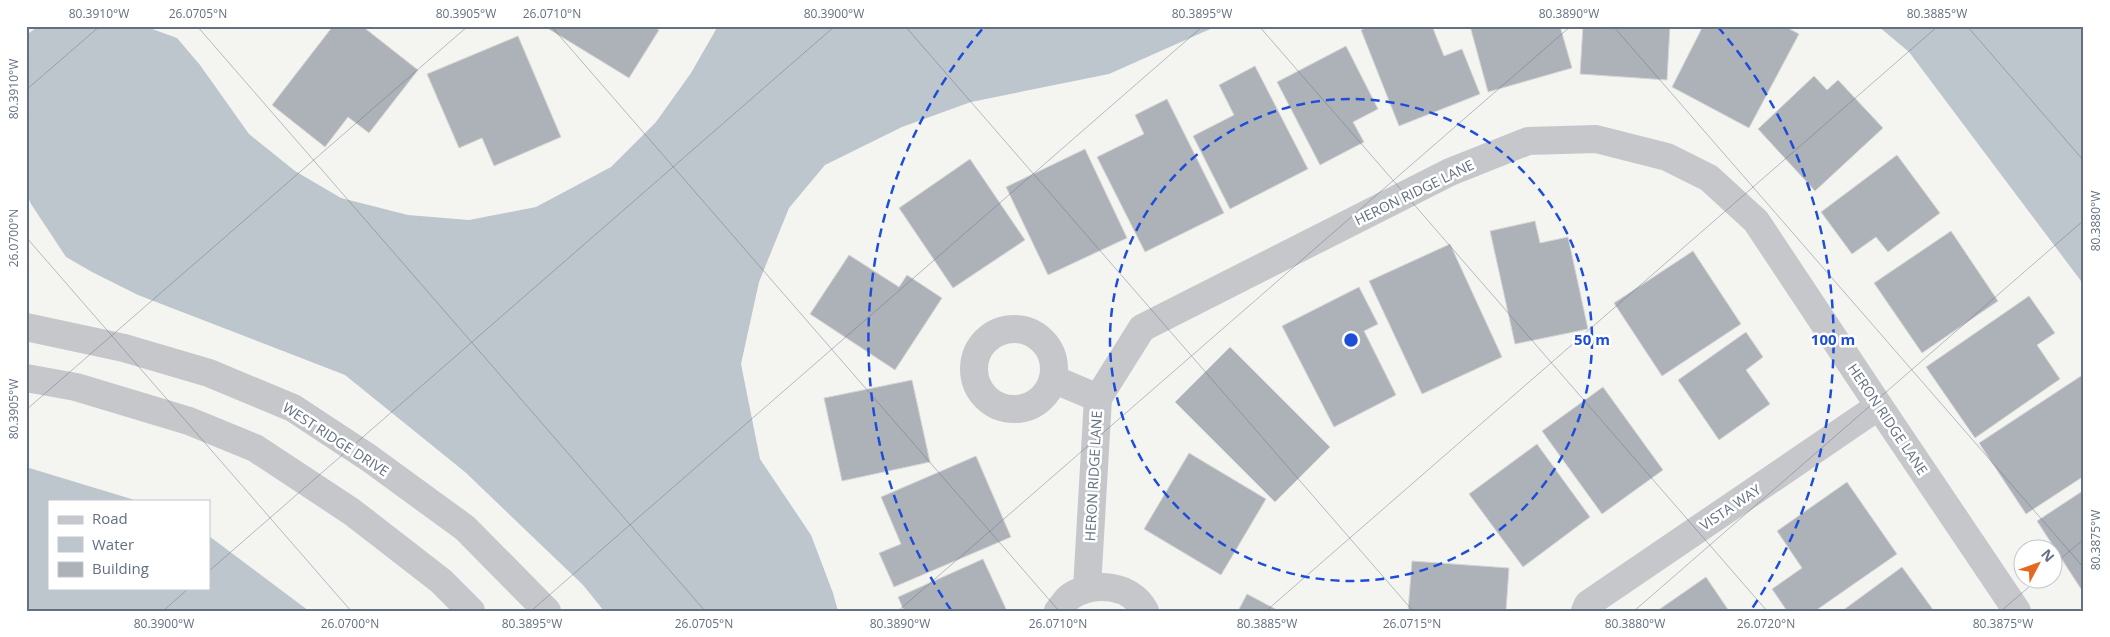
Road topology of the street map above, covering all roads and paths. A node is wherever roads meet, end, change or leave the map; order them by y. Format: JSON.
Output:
{"nodes":[{"id":1,"x":26,"y":327,"type":"edge"},
{"id":2,"x":26,"y":378,"type":"edge"},
{"id":3,"x":1053,"y":379,"type":"dead end"},
{"id":4,"x":1098,"y":398,"type":"junction"},
{"id":5,"x":1879,"y":406,"type":"junction"},
{"id":6,"x":1087,"y":588,"type":"junction"},
{"id":7,"x":471,"y":611,"type":"edge"},
{"id":8,"x":546,"y":611,"type":"edge"},
{"id":9,"x":1058,"y":611,"type":"edge"},
{"id":10,"x":1145,"y":611,"type":"edge"},
{"id":11,"x":1584,"y":611,"type":"edge"},
{"id":12,"x":2017,"y":611,"type":"edge"}],
"edges":[{"from":1,"to":8,"type":"street","name":"WEST RIDGE DRIVE"},
{"from":2,"to":7,"type":"street"},
{"from":3,"to":4,"type":"street"},
{"from":4,"to":5,"type":"street","name":"HERON RIDGE LANE"},
{"from":4,"to":6,"type":"street","name":"HERON RIDGE LANE"},
{"from":5,"to":11,"type":"street","name":"VISTA WAY"},
{"from":5,"to":12,"type":"street","name":"HERON RIDGE LANE"},
{"from":6,"to":9,"type":"street"},
{"from":6,"to":10,"type":"street"}]}
